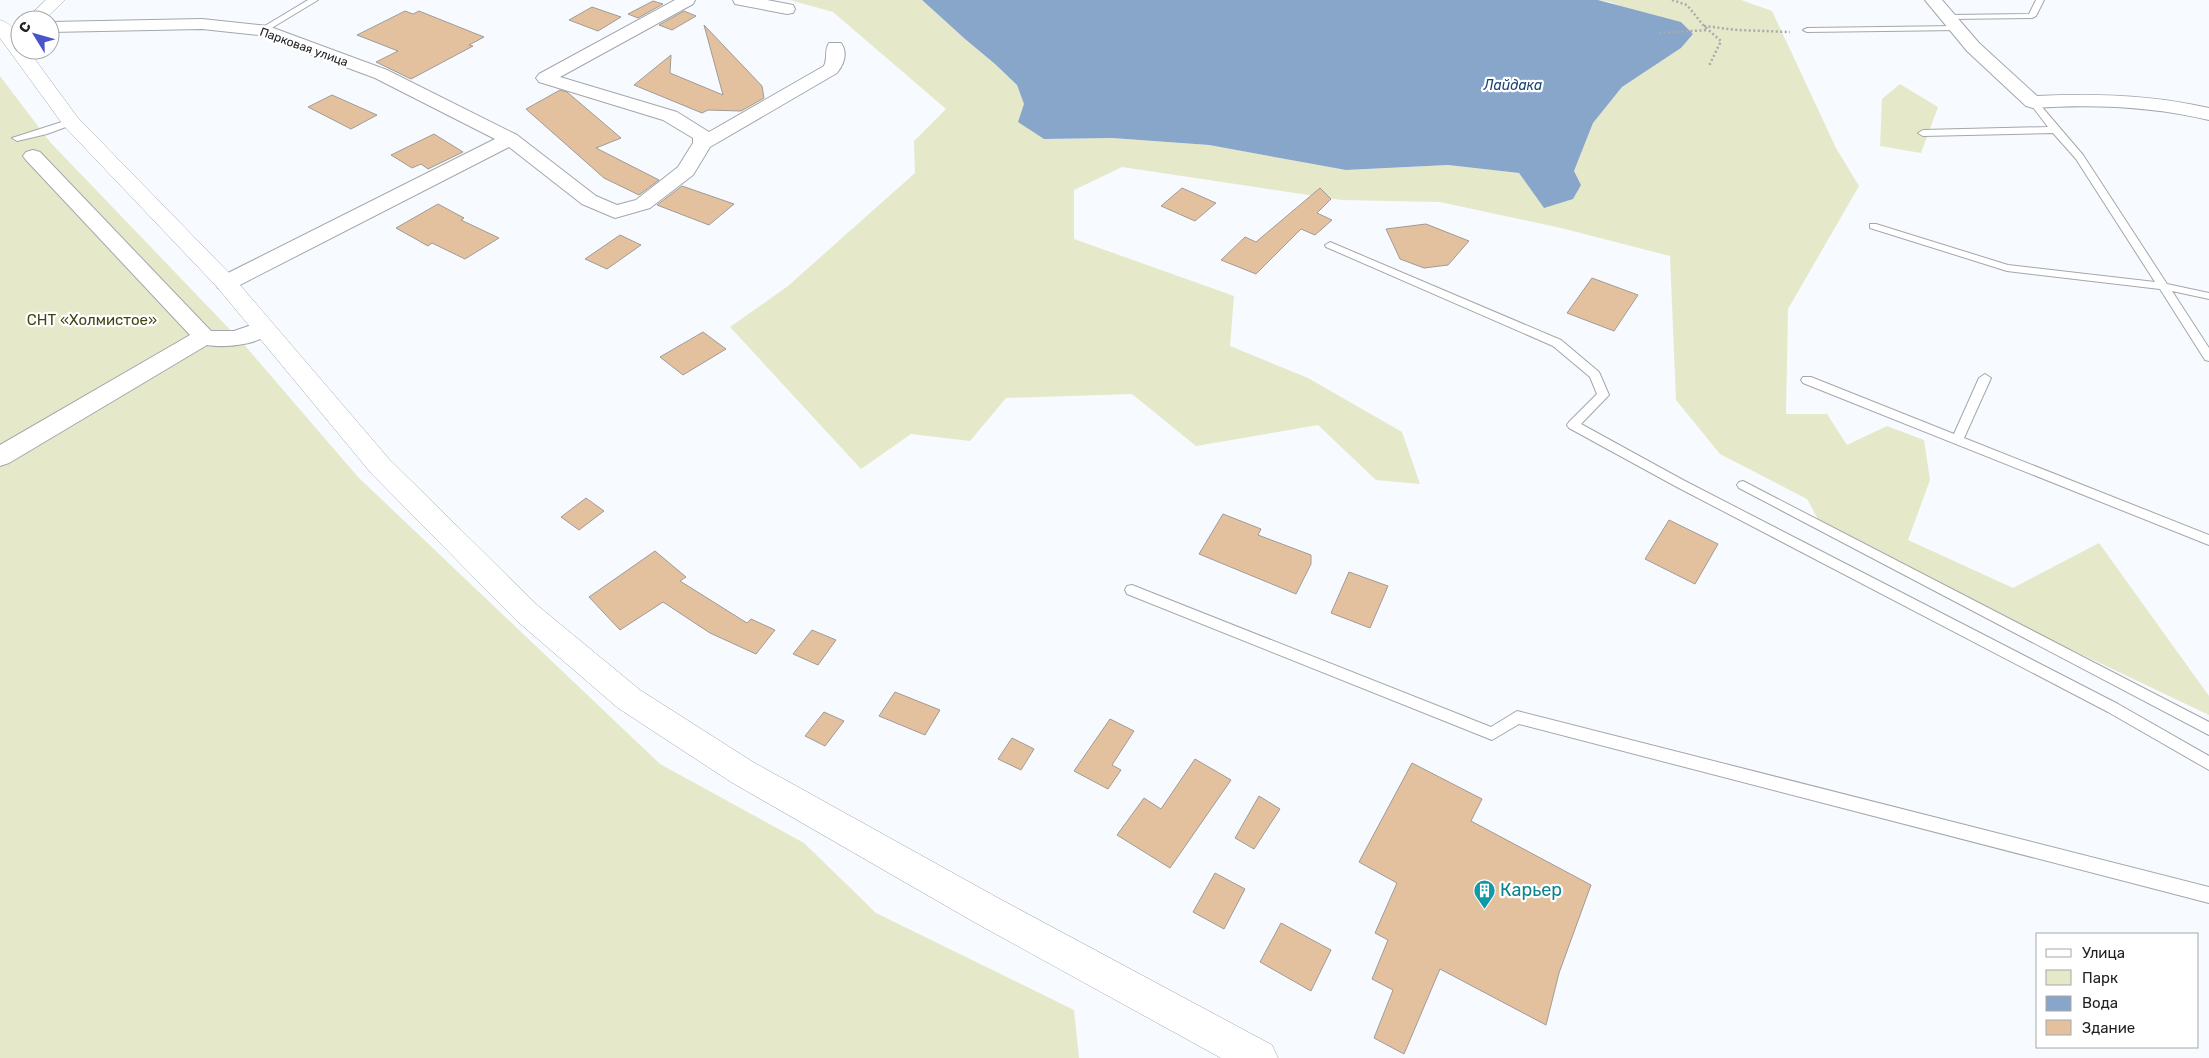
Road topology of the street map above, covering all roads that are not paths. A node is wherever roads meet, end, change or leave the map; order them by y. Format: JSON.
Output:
{"nodes":[{"id":1,"x":56,"y":0,"type":"edge"},
{"id":2,"x":314,"y":0,"type":"edge"},
{"id":3,"x":687,"y":0,"type":"edge"},
{"id":4,"x":741,"y":0,"type":"edge"},
{"id":5,"x":1933,"y":0,"type":"edge"},
{"id":6,"x":2040,"y":0,"type":"edge"},
{"id":7,"x":786,"y":9,"type":"dead end"},
{"id":8,"x":45,"y":10,"type":"edge"},
{"id":9,"x":1953,"y":23,"type":"junction"},
{"id":10,"x":60,"y":26,"type":"edge"},
{"id":11,"x":9,"y":29,"type":"edge"},
{"id":12,"x":262,"y":30,"type":"junction"},
{"id":13,"x":1807,"y":30,"type":"road end"},
{"id":14,"x":835,"y":48,"type":"dead end"},
{"id":15,"x":2033,"y":102,"type":"junction"},
{"id":16,"x":2209,"y":114,"type":"edge"},
{"id":17,"x":71,"y":122,"type":"junction"},
{"id":18,"x":2055,"y":130,"type":"junction"},
{"id":19,"x":1923,"y":133,"type":"dead end"},
{"id":20,"x":17,"y":138,"type":"dead end"},
{"id":21,"x":510,"y":140,"type":"junction"},
{"id":22,"x":703,"y":143,"type":"junction"},
{"id":23,"x":32,"y":156,"type":"dead end"},
{"id":24,"x":1873,"y":226,"type":"dead end"},
{"id":25,"x":1330,"y":245,"type":"dead end"},
{"id":26,"x":226,"y":283,"type":"junction"},
{"id":27,"x":2163,"y":286,"type":"junction"},
{"id":28,"x":2209,"y":296,"type":"edge"},
{"id":29,"x":264,"y":328,"type":"junction"},
{"id":30,"x":204,"y":337,"type":"junction"},
{"id":31,"x":2209,"y":357,"type":"edge"},
{"id":32,"x":1985,"y":378,"type":"dead end"},
{"id":33,"x":1807,"y":380,"type":"dead end"},
{"id":34,"x":1957,"y":440,"type":"junction"},
{"id":35,"x":0,"y":457,"type":"edge"},
{"id":36,"x":1743,"y":486,"type":"dead end"},
{"id":37,"x":2209,"y":540,"type":"edge"},
{"id":38,"x":1132,"y":590,"type":"dead end"},
{"id":39,"x":2209,"y":729,"type":"edge"},
{"id":40,"x":2209,"y":764,"type":"edge"},
{"id":41,"x":2209,"y":895,"type":"edge"},
{"id":42,"x":1259,"y":1058,"type":"edge"}],
"edges":[{"from":1,"to":8,"type":"main road"},
{"from":2,"to":12,"type":"lane"},
{"from":3,"to":22,"type":"street"},
{"from":4,"to":7,"type":"street"},
{"from":5,"to":9,"type":"street"},
{"from":6,"to":9,"type":"lane"},
{"from":9,"to":13,"type":"lane"},
{"from":9,"to":15,"type":"street"},
{"from":10,"to":12,"type":"street","name":"Парковая улица"},
{"from":11,"to":17,"type":"main road"},
{"from":12,"to":21,"type":"street","name":"Парковая улица"},
{"from":14,"to":22,"type":"street"},
{"from":15,"to":16,"type":"street"},
{"from":15,"to":18,"type":"lane"},
{"from":17,"to":20,"type":"lane"},
{"from":17,"to":26,"type":"main road"},
{"from":18,"to":19,"type":"lane"},
{"from":18,"to":27,"type":"lane"},
{"from":21,"to":22,"type":"street","name":"Парковая улица"},
{"from":21,"to":26,"type":"street"},
{"from":23,"to":30,"type":"street"},
{"from":24,"to":27,"type":"lane"},
{"from":25,"to":40,"type":"lane"},
{"from":26,"to":29,"type":"main road"},
{"from":27,"to":28,"type":"lane"},
{"from":27,"to":31,"type":"lane"},
{"from":29,"to":30,"type":"street"},
{"from":29,"to":42,"type":"main road"},
{"from":30,"to":35,"type":"street"},
{"from":32,"to":34,"type":"lane"},
{"from":33,"to":34,"type":"lane"},
{"from":34,"to":37,"type":"lane"},
{"from":36,"to":39,"type":"lane"},
{"from":38,"to":41,"type":"lane"}]}
